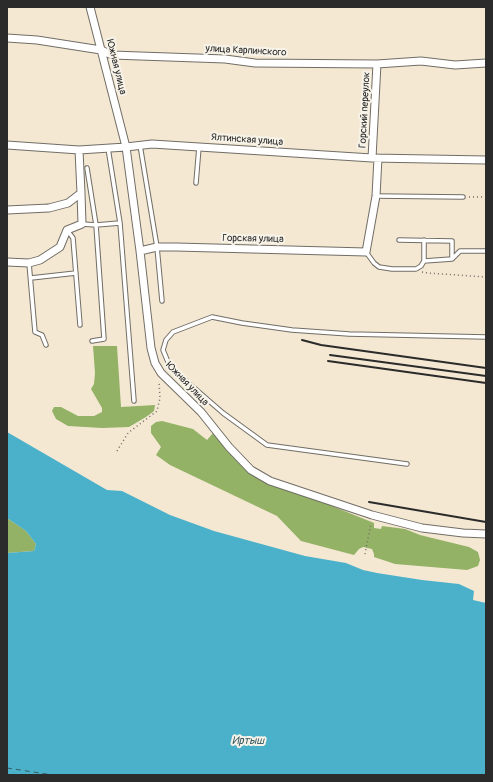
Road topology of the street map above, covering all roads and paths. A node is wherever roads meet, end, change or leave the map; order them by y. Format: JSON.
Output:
{"nodes":[{"id":1,"x":90,"y":7,"type":"edge"},
{"id":2,"x":7,"y":38,"type":"edge"},
{"id":3,"x":101,"y":50,"type":"junction"},
{"id":4,"x":486,"y":63,"type":"edge"},
{"id":5,"x":377,"y":64,"type":"junction"},
{"id":6,"x":7,"y":145,"type":"edge"},
{"id":7,"x":140,"y":145,"type":"junction"},
{"id":8,"x":126,"y":147,"type":"junction"},
{"id":9,"x":199,"y":147,"type":"junction"},
{"id":10,"x":108,"y":148,"type":"junction"},
{"id":11,"x":79,"y":150,"type":"junction"},
{"id":12,"x":375,"y":158,"type":"junction"},
{"id":13,"x":486,"y":160,"type":"edge"},
{"id":14,"x":87,"y":168,"type":"dead end"},
{"id":15,"x":196,"y":183,"type":"dead end"},
{"id":16,"x":81,"y":193,"type":"junction"},
{"id":17,"x":376,"y":196,"type":"junction"},
{"id":18,"x":463,"y":196,"type":"joint"},
{"id":19,"x":486,"y":197,"type":"edge"},
{"id":20,"x":7,"y":210,"type":"edge"},
{"id":21,"x":120,"y":223,"type":"junction"},
{"id":22,"x":82,"y":224,"type":"junction"},
{"id":23,"x":96,"y":225,"type":"junction"},
{"id":24,"x":67,"y":230,"type":"junction"},
{"id":25,"x":399,"y":240,"type":"dead end"},
{"id":26,"x":424,"y":240,"type":"junction"},
{"id":27,"x":156,"y":247,"type":"junction"},
{"id":28,"x":140,"y":251,"type":"junction"},
{"id":29,"x":486,"y":251,"type":"edge"},
{"id":30,"x":366,"y":252,"type":"junction"},
{"id":31,"x":452,"y":259,"type":"junction"},
{"id":32,"x":424,"y":261,"type":"junction"},
{"id":33,"x":7,"y":262,"type":"edge"},
{"id":34,"x":29,"y":263,"type":"junction"},
{"id":35,"x":418,"y":268,"type":"junction"},
{"id":36,"x":76,"y":273,"type":"junction"},
{"id":37,"x":486,"y":277,"type":"edge"},
{"id":38,"x":30,"y":278,"type":"junction"},
{"id":39,"x":162,"y":302,"type":"dead end"},
{"id":40,"x":80,"y":325,"type":"dead end"},
{"id":41,"x":486,"y":337,"type":"edge"},
{"id":42,"x":92,"y":341,"type":"dead end"},
{"id":43,"x":46,"y":345,"type":"dead end"},
{"id":44,"x":158,"y":378,"type":"dead end"},
{"id":45,"x":134,"y":401,"type":"dead end"},
{"id":46,"x":117,"y":451,"type":"dead end"},
{"id":47,"x":407,"y":464,"type":"dead end"},
{"id":48,"x":372,"y":515,"type":"junction"},
{"id":49,"x":486,"y":534,"type":"edge"},
{"id":50,"x":365,"y":554,"type":"dead end"}],
"edges":[{"from":1,"to":3,"type":"street","name":"Южная улица"},
{"from":2,"to":3,"type":"street","name":"улица Карпинского"},
{"from":3,"to":5,"type":"street","name":"улица Карпинского"},
{"from":3,"to":8,"type":"street","name":"Южная улица"},
{"from":4,"to":5,"type":"street","name":"улица Карпинского"},
{"from":5,"to":12,"type":"street","name":"Горский переулок"},
{"from":6,"to":11,"type":"street","name":"Ялтинская улица"},
{"from":7,"to":8,"type":"street","name":"Ялтинская улица"},
{"from":7,"to":9,"type":"street","name":"Ялтинская улица"},
{"from":7,"to":27,"type":"lane"},
{"from":8,"to":10,"type":"street","name":"Ялтинская улица"},
{"from":8,"to":28,"type":"street","name":"Южная улица"},
{"from":9,"to":12,"type":"street","name":"Ялтинская улица"},
{"from":9,"to":15,"type":"lane"},
{"from":10,"to":11,"type":"street","name":"Ялтинская улица"},
{"from":10,"to":21,"type":"lane"},
{"from":11,"to":16,"type":"street"},
{"from":12,"to":13,"type":"street","name":"Ялтинская улица"},
{"from":12,"to":17,"type":"street","name":"Горский переулок"},
{"from":14,"to":23,"type":"lane"},
{"from":16,"to":20,"type":"street"},
{"from":16,"to":22,"type":"street"},
{"from":17,"to":18,"type":"lane"},
{"from":17,"to":30,"type":"street","name":"Горский переулок"},
{"from":18,"to":19,"type":"path"},
{"from":21,"to":23,"type":"lane"},
{"from":21,"to":45,"type":"lane"},
{"from":22,"to":23,"type":"lane"},
{"from":22,"to":24,"type":"street"},
{"from":23,"to":42,"type":"lane"},
{"from":24,"to":34,"type":"street"},
{"from":24,"to":36,"type":"lane"},
{"from":25,"to":26,"type":"lane"},
{"from":26,"to":31,"type":"lane"},
{"from":26,"to":32,"type":"lane"},
{"from":27,"to":28,"type":"street","name":"Горская улица"},
{"from":27,"to":30,"type":"street","name":"Горская улица"},
{"from":27,"to":39,"type":"lane"},
{"from":28,"to":48,"type":"street","name":"Южная улица"},
{"from":29,"to":31,"type":"lane"},
{"from":30,"to":35,"type":"lane"},
{"from":31,"to":32,"type":"lane"},
{"from":32,"to":35,"type":"lane"},
{"from":33,"to":34,"type":"street"},
{"from":34,"to":38,"type":"lane"},
{"from":35,"to":37,"type":"path"},
{"from":36,"to":38,"type":"lane"},
{"from":36,"to":40,"type":"lane"},
{"from":38,"to":43,"type":"lane"},
{"from":41,"to":47,"type":"lane"},
{"from":44,"to":46,"type":"path"},
{"from":48,"to":49,"type":"street","name":"Южная улица"},
{"from":48,"to":50,"type":"path"}]}
